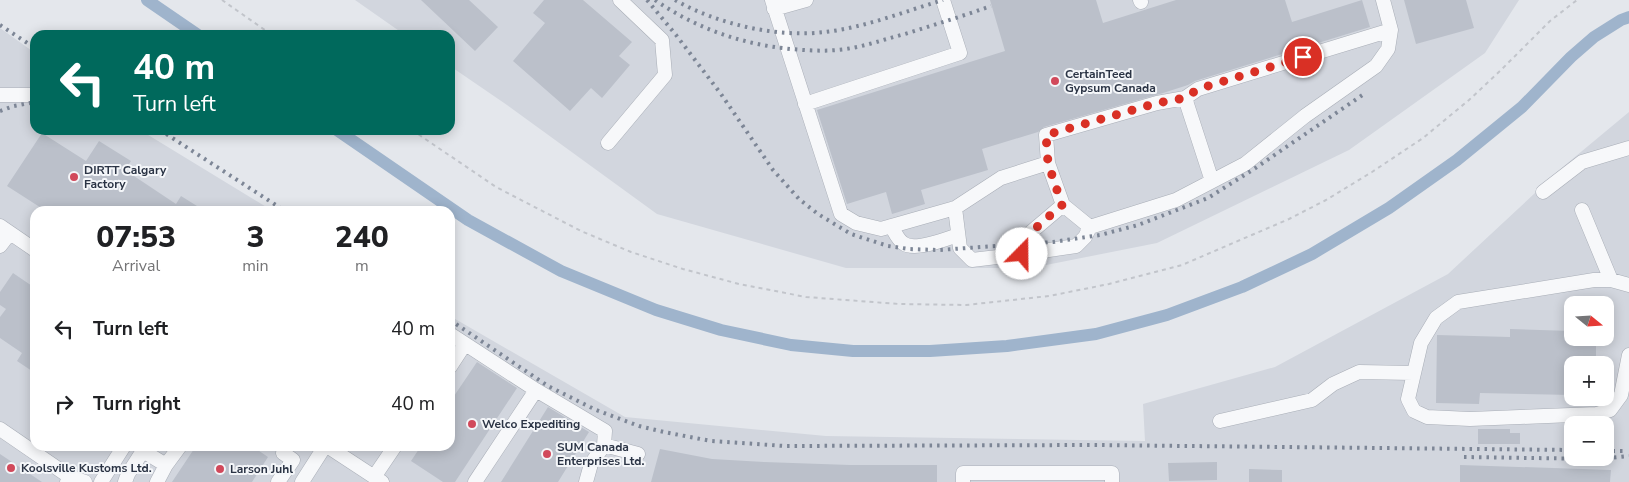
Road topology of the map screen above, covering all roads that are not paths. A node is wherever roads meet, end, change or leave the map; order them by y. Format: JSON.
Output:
{"nodes":[{"id":1,"x":620,"y":0,"type":"edge"},
{"id":2,"x":802,"y":0,"type":"edge"},
{"id":3,"x":944,"y":0,"type":"edge"},
{"id":4,"x":1383,"y":0,"type":"edge"},
{"id":5,"x":773,"y":4,"type":"edge"},
{"id":6,"x":1391,"y":30,"type":"junction"},
{"id":7,"x":0,"y":95,"type":"edge"},
{"id":8,"x":30,"y":95,"type":"edge"},
{"id":9,"x":1185,"y":98,"type":"junction"},
{"id":10,"x":806,"y":104,"type":"junction"},
{"id":11,"x":608,"y":143,"type":"dead end"},
{"id":12,"x":1629,"y":148,"type":"edge"},
{"id":13,"x":1048,"y":163,"type":"junction"},
{"id":14,"x":1212,"y":181,"type":"junction"},
{"id":15,"x":1543,"y":192,"type":"dead end"},
{"id":16,"x":1062,"y":205,"type":"junction"},
{"id":17,"x":955,"y":208,"type":"junction"},
{"id":18,"x":1582,"y":210,"type":"dead end"},
{"id":19,"x":891,"y":226,"type":"junction"},
{"id":20,"x":1090,"y":227,"type":"junction"},
{"id":21,"x":5,"y":229,"type":"edge"},
{"id":22,"x":958,"y":235,"type":"junction"},
{"id":23,"x":0,"y":246,"type":"edge"},
{"id":24,"x":30,"y":246,"type":"edge"},
{"id":25,"x":1022,"y":254,"type":"junction"},
{"id":26,"x":1611,"y":280,"type":"junction"},
{"id":27,"x":1629,"y":285,"type":"edge"},
{"id":28,"x":455,"y":337,"type":"edge"},
{"id":29,"x":466,"y":344,"type":"junction"},
{"id":30,"x":1629,"y":355,"type":"edge"},
{"id":31,"x":455,"y":360,"type":"edge"},
{"id":32,"x":1413,"y":373,"type":"junction"},
{"id":33,"x":536,"y":390,"type":"junction"},
{"id":34,"x":1220,"y":422,"type":"dead end"},
{"id":35,"x":0,"y":429,"type":"edge"},
{"id":36,"x":604,"y":445,"type":"junction"},
{"id":37,"x":121,"y":451,"type":"edge"},
{"id":38,"x":143,"y":451,"type":"edge"},
{"id":39,"x":149,"y":451,"type":"edge"},
{"id":40,"x":176,"y":451,"type":"edge"},
{"id":41,"x":284,"y":451,"type":"edge"},
{"id":42,"x":323,"y":451,"type":"edge"},
{"id":43,"x":334,"y":451,"type":"edge"},
{"id":44,"x":392,"y":451,"type":"edge"},
{"id":45,"x":638,"y":454,"type":"dead end"},
{"id":46,"x":166,"y":465,"type":"junction"},
{"id":47,"x":1063,"y":478,"type":"edge"},
{"id":48,"x":1085,"y":478,"type":"edge"},
{"id":49,"x":378,"y":479,"type":"edge"},
{"id":50,"x":68,"y":480,"type":"edge"},
{"id":51,"x":85,"y":482,"type":"edge"},
{"id":52,"x":101,"y":482,"type":"edge"},
{"id":53,"x":125,"y":482,"type":"edge"},
{"id":54,"x":157,"y":482,"type":"edge"},
{"id":55,"x":278,"y":482,"type":"edge"},
{"id":56,"x":302,"y":482,"type":"edge"},
{"id":57,"x":475,"y":482,"type":"edge"},
{"id":58,"x":586,"y":482,"type":"edge"},
{"id":59,"x":963,"y":482,"type":"edge"},
{"id":60,"x":1112,"y":482,"type":"edge"}],
"edges":[{"from":1,"to":11,"type":"street"},
{"from":2,"to":5,"type":"street"},
{"from":3,"to":10,"type":"street"},
{"from":4,"to":6,"type":"street"},
{"from":5,"to":10,"type":"street"},
{"from":6,"to":9,"type":"street"},
{"from":6,"to":14,"type":"street"},
{"from":7,"to":8,"type":"street"},
{"from":9,"to":13,"type":"street"},
{"from":9,"to":14,"type":"street"},
{"from":10,"to":19,"type":"street"},
{"from":12,"to":15,"type":"street"},
{"from":13,"to":16,"type":"street"},
{"from":13,"to":17,"type":"street"},
{"from":14,"to":20,"type":"street"},
{"from":16,"to":20,"type":"street"},
{"from":16,"to":25,"type":"street"},
{"from":17,"to":19,"type":"street"},
{"from":17,"to":22,"type":"street"},
{"from":18,"to":26,"type":"street"},
{"from":19,"to":22,"type":"street"},
{"from":20,"to":25,"type":"street"},
{"from":21,"to":23,"type":"street"},
{"from":21,"to":24,"type":"street"},
{"from":22,"to":25,"type":"street"},
{"from":26,"to":27,"type":"street"},
{"from":26,"to":32,"type":"street"},
{"from":28,"to":29,"type":"street"},
{"from":29,"to":31,"type":"street"},
{"from":29,"to":33,"type":"street"},
{"from":30,"to":32,"type":"street"},
{"from":32,"to":34,"type":"street"},
{"from":33,"to":36,"type":"street"},
{"from":33,"to":57,"type":"street"},
{"from":35,"to":50,"type":"street"},
{"from":36,"to":45,"type":"street"},
{"from":36,"to":58,"type":"street"},
{"from":37,"to":52,"type":"street"},
{"from":38,"to":53,"type":"street"},
{"from":39,"to":46,"type":"street"},
{"from":40,"to":46,"type":"street"},
{"from":41,"to":55,"type":"street"},
{"from":42,"to":56,"type":"street"},
{"from":43,"to":49,"type":"street"},
{"from":44,"to":49,"type":"street"},
{"from":46,"to":54,"type":"street"},
{"from":47,"to":48,"type":"street"},
{"from":47,"to":59,"type":"street"},
{"from":48,"to":60,"type":"street"},
{"from":50,"to":51,"type":"street"}]}
